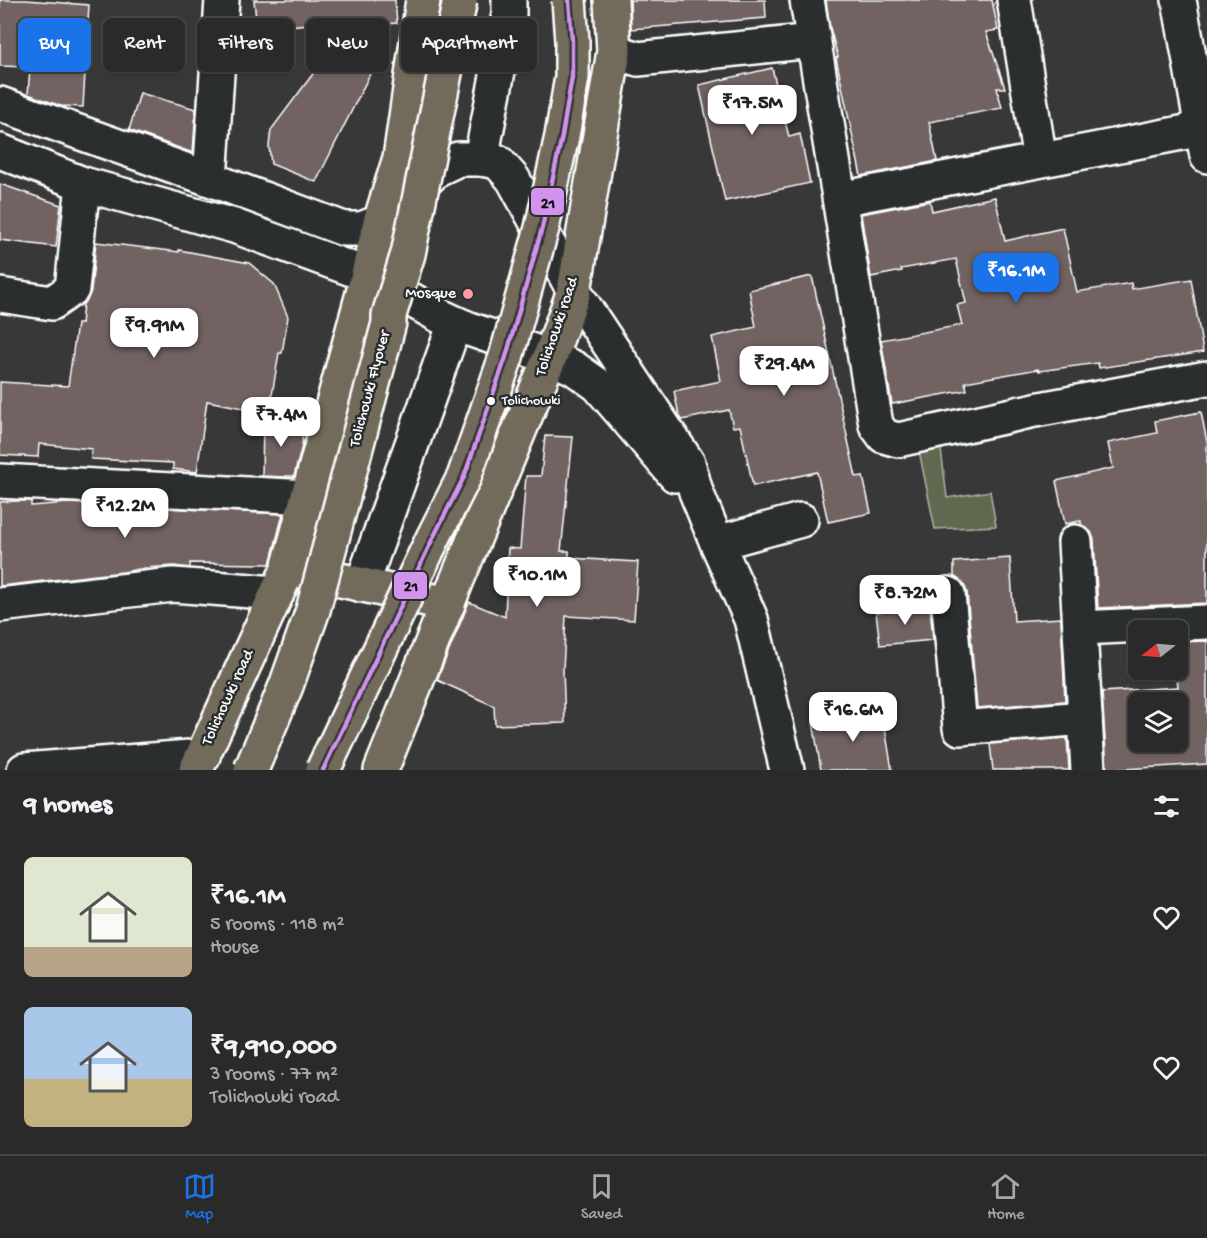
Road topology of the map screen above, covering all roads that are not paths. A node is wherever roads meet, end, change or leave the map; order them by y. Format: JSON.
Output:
{"nodes":[{"id":1,"x":222,"y":0,"type":"edge"},
{"id":2,"x":423,"y":0,"type":"edge"},
{"id":3,"x":460,"y":0,"type":"edge"},
{"id":4,"x":509,"y":0,"type":"edge"},
{"id":5,"x":569,"y":0,"type":"edge"},
{"id":6,"x":611,"y":0,"type":"edge"},
{"id":7,"x":807,"y":0,"type":"edge"},
{"id":8,"x":1014,"y":0,"type":"edge"},
{"id":9,"x":1179,"y":0,"type":"edge"},
{"id":10,"x":813,"y":41,"type":"junction"},
{"id":11,"x":614,"y":51,"type":"junction"},
{"id":12,"x":0,"y":104,"type":"edge"},
{"id":13,"x":1205,"y":143,"type":"edge"},
{"id":14,"x":0,"y":151,"type":"edge"},
{"id":15,"x":482,"y":159,"type":"junction"},
{"id":16,"x":1040,"y":160,"type":"junction"},
{"id":17,"x":210,"y":178,"type":"junction"},
{"id":18,"x":82,"y":184,"type":"junction"},
{"id":19,"x":840,"y":199,"type":"junction"},
{"id":20,"x":380,"y":222,"type":"junction"},
{"id":21,"x":368,"y":275,"type":"junction"},
{"id":22,"x":574,"y":291,"type":"junction"},
{"id":23,"x":0,"y":295,"type":"edge"},
{"id":24,"x":456,"y":323,"type":"junction"},
{"id":25,"x":550,"y":357,"type":"junction"},
{"id":26,"x":1207,"y":378,"type":"edge"},
{"id":27,"x":0,"y":481,"type":"edge"},
{"id":28,"x":696,"y":492,"type":"junction"},
{"id":29,"x":308,"y":496,"type":"junction"},
{"id":30,"x":801,"y":520,"type":"dead end"},
{"id":31,"x":1075,"y":542,"type":"dead end"},
{"id":32,"x":717,"y":543,"type":"junction"},
{"id":33,"x":283,"y":581,"type":"junction"},
{"id":34,"x":362,"y":585,"type":"junction"},
{"id":35,"x":948,"y":594,"type":"dead end"},
{"id":36,"x":448,"y":604,"type":"junction"},
{"id":37,"x":0,"y":605,"type":"edge"},
{"id":38,"x":1207,"y":622,"type":"edge"},
{"id":39,"x":1080,"y":628,"type":"junction"},
{"id":40,"x":1085,"y":718,"type":"junction"},
{"id":41,"x":199,"y":763,"type":"edge"},
{"id":42,"x":24,"y":770,"type":"edge"},
{"id":43,"x":251,"y":770,"type":"edge"},
{"id":44,"x":323,"y":770,"type":"edge"},
{"id":45,"x":381,"y":770,"type":"edge"},
{"id":46,"x":787,"y":770,"type":"edge"},
{"id":47,"x":1088,"y":770,"type":"edge"}],
"edges":[{"from":1,"to":17,"type":"street"},
{"from":2,"to":20,"type":"main road","name":"Tolichowki road"},
{"from":3,"to":43,"type":"main road","name":"Tolichowki Flyover","bridge":true},
{"from":4,"to":15,"type":"street"},
{"from":5,"to":44,"type":"main road","bridge":true},
{"from":6,"to":11,"type":"main road","name":"Tolichowki road"},
{"from":7,"to":10,"type":"street"},
{"from":8,"to":16,"type":"street"},
{"from":9,"to":13,"type":"street"},
{"from":10,"to":11,"type":"street"},
{"from":10,"to":19,"type":"street"},
{"from":11,"to":22,"type":"main road","name":"Tolichowki road"},
{"from":12,"to":17,"type":"street"},
{"from":13,"to":16,"type":"street"},
{"from":14,"to":18,"type":"street"},
{"from":15,"to":20,"type":"street"},
{"from":15,"to":22,"type":"street"},
{"from":16,"to":19,"type":"street"},
{"from":17,"to":20,"type":"street"},
{"from":18,"to":21,"type":"street"},
{"from":18,"to":23,"type":"street"},
{"from":19,"to":26,"type":"street"},
{"from":20,"to":21,"type":"main road","name":"Tolichowki road"},
{"from":21,"to":24,"type":"street"},
{"from":21,"to":29,"type":"main road","name":"Tolichowki road"},
{"from":22,"to":25,"type":"main road","name":"Tolichowki road"},
{"from":22,"to":28,"type":"street"},
{"from":24,"to":25,"type":"street"},
{"from":24,"to":34,"type":"street"},
{"from":25,"to":28,"type":"street"},
{"from":25,"to":36,"type":"main road","name":"Tolichowki road"},
{"from":27,"to":29,"type":"street"},
{"from":28,"to":32,"type":"street"},
{"from":29,"to":33,"type":"main road","name":"Tolichowki road"},
{"from":30,"to":32,"type":"street"},
{"from":31,"to":39,"type":"street"},
{"from":32,"to":46,"type":"street"},
{"from":33,"to":34,"type":"main road"},
{"from":33,"to":37,"type":"street"},
{"from":33,"to":41,"type":"main road","name":"Tolichowki road"},
{"from":34,"to":36,"type":"main road"},
{"from":35,"to":40,"type":"street"},
{"from":36,"to":45,"type":"main road","name":"Tolichowki road"},
{"from":38,"to":39,"type":"street"},
{"from":39,"to":40,"type":"street"},
{"from":40,"to":47,"type":"street"},
{"from":41,"to":42,"type":"street"}]}
